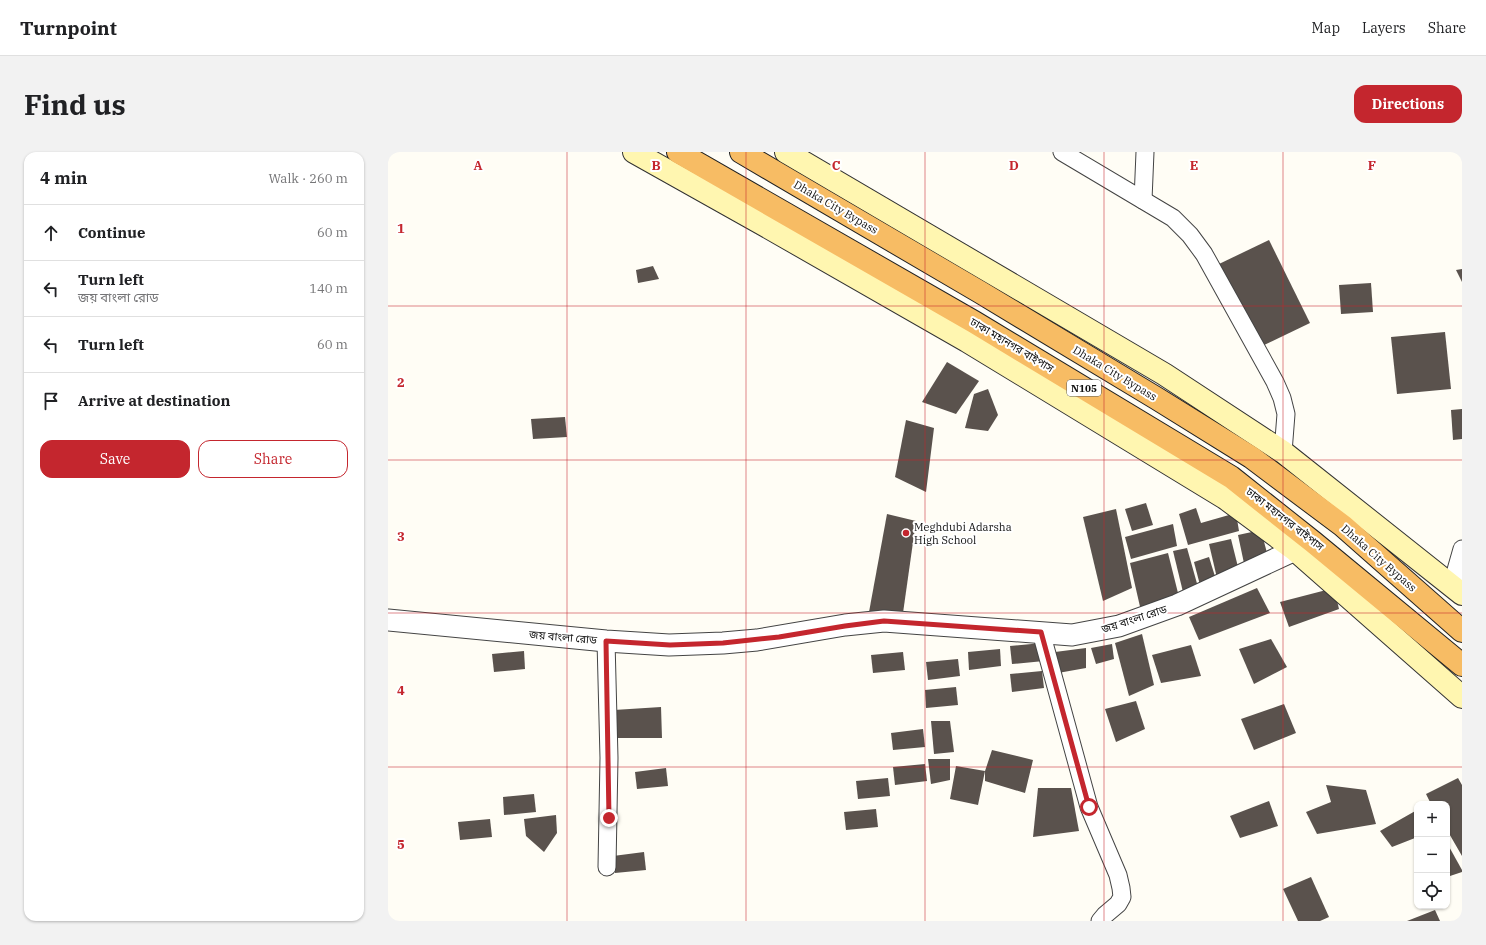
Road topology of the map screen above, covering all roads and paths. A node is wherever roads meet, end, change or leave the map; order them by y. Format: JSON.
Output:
{"nodes":[{"id":1,"x":634,"y":152,"type":"edge"},
{"id":2,"x":678,"y":152,"type":"edge"},
{"id":3,"x":741,"y":152,"type":"edge"},
{"id":4,"x":786,"y":152,"type":"edge"},
{"id":5,"x":1062,"y":152,"type":"edge"},
{"id":6,"x":1145,"y":152,"type":"edge"},
{"id":7,"x":1143,"y":200,"type":"junction"},
{"id":8,"x":1283,"y":452,"type":"junction"},
{"id":9,"x":1462,"y":549,"type":"edge"},
{"id":10,"x":1295,"y":550,"type":"junction"},
{"id":11,"x":1457,"y":589,"type":"edge"},
{"id":12,"x":388,"y":620,"type":"edge"},
{"id":13,"x":1462,"y":631,"type":"edge"},
{"id":14,"x":1041,"y":632,"type":"junction"},
{"id":15,"x":606,"y":641,"type":"junction"},
{"id":16,"x":1462,"y":665,"type":"edge"},
{"id":17,"x":1462,"y":697,"type":"edge"},
{"id":18,"x":607,"y":867,"type":"dead end"},
{"id":19,"x":1100,"y":921,"type":"edge"}],
"edges":[{"from":1,"to":10,"type":"main road"},
{"from":2,"to":16,"type":"highway","name":"ঢাকা মহানগর বাইপাস","number":"N105"},
{"from":3,"to":13,"type":"highway","name":"Dhaka City Bypass","number":"N105"},
{"from":4,"to":8,"type":"main road"},
{"from":5,"to":7,"type":"street"},
{"from":6,"to":7,"type":"street"},
{"from":7,"to":8,"type":"street"},
{"from":8,"to":11,"type":"main road"},
{"from":9,"to":11,"type":"street"},
{"from":10,"to":14,"type":"street","name":"জয় বাংলা রোড"},
{"from":10,"to":17,"type":"main road"},
{"from":12,"to":15,"type":"street","name":"জয় বাংলা রোড"},
{"from":14,"to":15,"type":"street","name":"জয় বাংলা রোড"},
{"from":14,"to":19,"type":"street"},
{"from":15,"to":18,"type":"street"}]}
